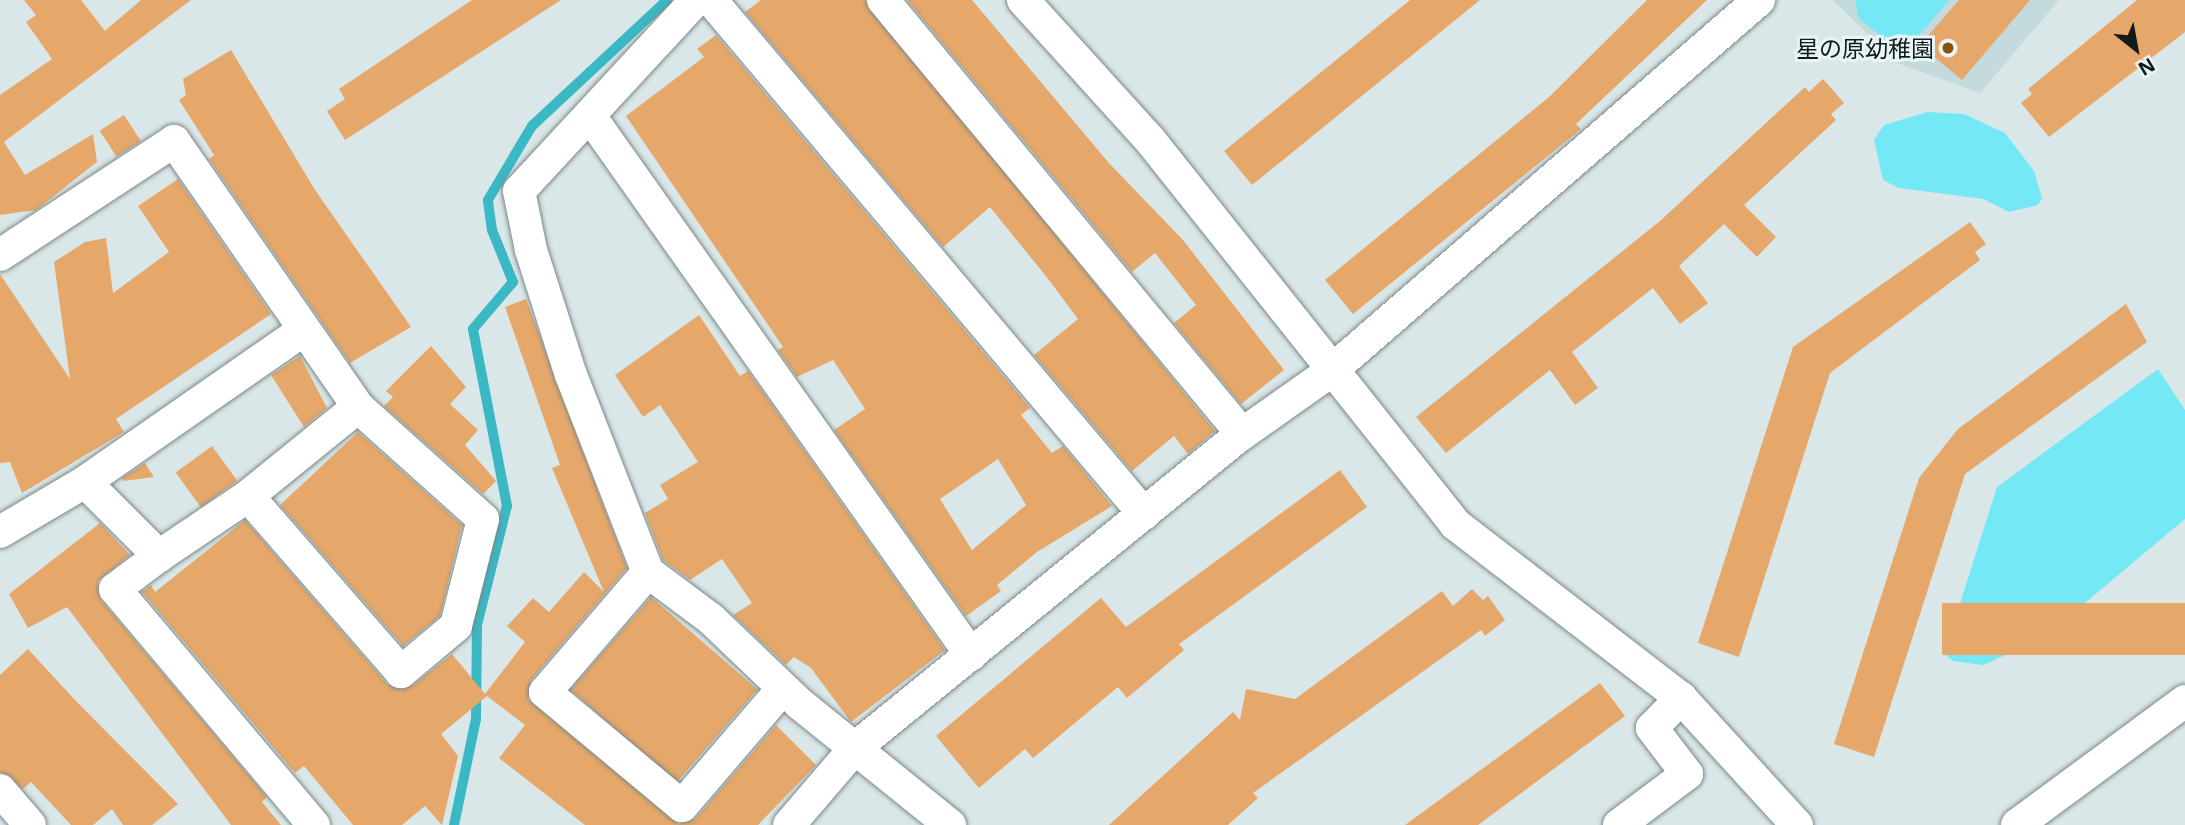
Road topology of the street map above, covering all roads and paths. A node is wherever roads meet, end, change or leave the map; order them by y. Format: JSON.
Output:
{"nodes":[{"id":1,"x":696,"y":0,"type":"edge"},
{"id":2,"x":711,"y":0,"type":"edge"},
{"id":3,"x":883,"y":0,"type":"edge"},
{"id":4,"x":1023,"y":0,"type":"edge"},
{"id":5,"x":1759,"y":0,"type":"edge"},
{"id":6,"x":590,"y":116,"type":"junction"},
{"id":7,"x":0,"y":255,"type":"edge"},
{"id":8,"x":301,"y":332,"type":"junction"},
{"id":9,"x":1330,"y":372,"type":"junction"},
{"id":10,"x":358,"y":407,"type":"junction"},
{"id":11,"x":1242,"y":434,"type":"junction"},
{"id":12,"x":85,"y":482,"type":"junction"},
{"id":13,"x":248,"y":496,"type":"junction"},
{"id":14,"x":1144,"y":514,"type":"junction"},
{"id":15,"x":3,"y":524,"type":"edge"},
{"id":16,"x":159,"y":556,"type":"junction"},
{"id":17,"x":648,"y":572,"type":"junction"},
{"id":18,"x":971,"y":654,"type":"junction"},
{"id":19,"x":783,"y":688,"type":"junction"},
{"id":20,"x":1681,"y":698,"type":"junction"},
{"id":21,"x":2185,"y":701,"type":"edge"},
{"id":22,"x":855,"y":748,"type":"junction"},
{"id":23,"x":0,"y":790,"type":"edge"},
{"id":24,"x":24,"y":823,"type":"edge"},
{"id":25,"x":314,"y":825,"type":"edge"},
{"id":26,"x":789,"y":825,"type":"edge"},
{"id":27,"x":950,"y":825,"type":"edge"},
{"id":28,"x":1619,"y":825,"type":"edge"},
{"id":29,"x":1797,"y":825,"type":"edge"},
{"id":30,"x":2017,"y":825,"type":"edge"}],
"edges":[{"from":1,"to":6,"type":"street"},
{"from":2,"to":14,"type":"street"},
{"from":3,"to":11,"type":"street"},
{"from":4,"to":9,"type":"street"},
{"from":5,"to":9,"type":"street"},
{"from":6,"to":17,"type":"street"},
{"from":6,"to":18,"type":"street"},
{"from":7,"to":8,"type":"street"},
{"from":8,"to":10,"type":"street"},
{"from":8,"to":12,"type":"street"},
{"from":9,"to":11,"type":"street"},
{"from":9,"to":20,"type":"street"},
{"from":10,"to":13,"type":"street"},
{"from":10,"to":13,"type":"street"},
{"from":11,"to":14,"type":"street"},
{"from":12,"to":15,"type":"street"},
{"from":12,"to":16,"type":"street"},
{"from":13,"to":16,"type":"street"},
{"from":14,"to":18,"type":"street"},
{"from":16,"to":25,"type":"street"},
{"from":17,"to":19,"type":"street"},
{"from":17,"to":19,"type":"street"},
{"from":18,"to":22,"type":"street"},
{"from":19,"to":22,"type":"street"},
{"from":20,"to":28,"type":"street"},
{"from":20,"to":29,"type":"street"},
{"from":21,"to":30,"type":"street"},
{"from":22,"to":26,"type":"street"},
{"from":22,"to":27,"type":"street"},
{"from":23,"to":24,"type":"street"}]}
